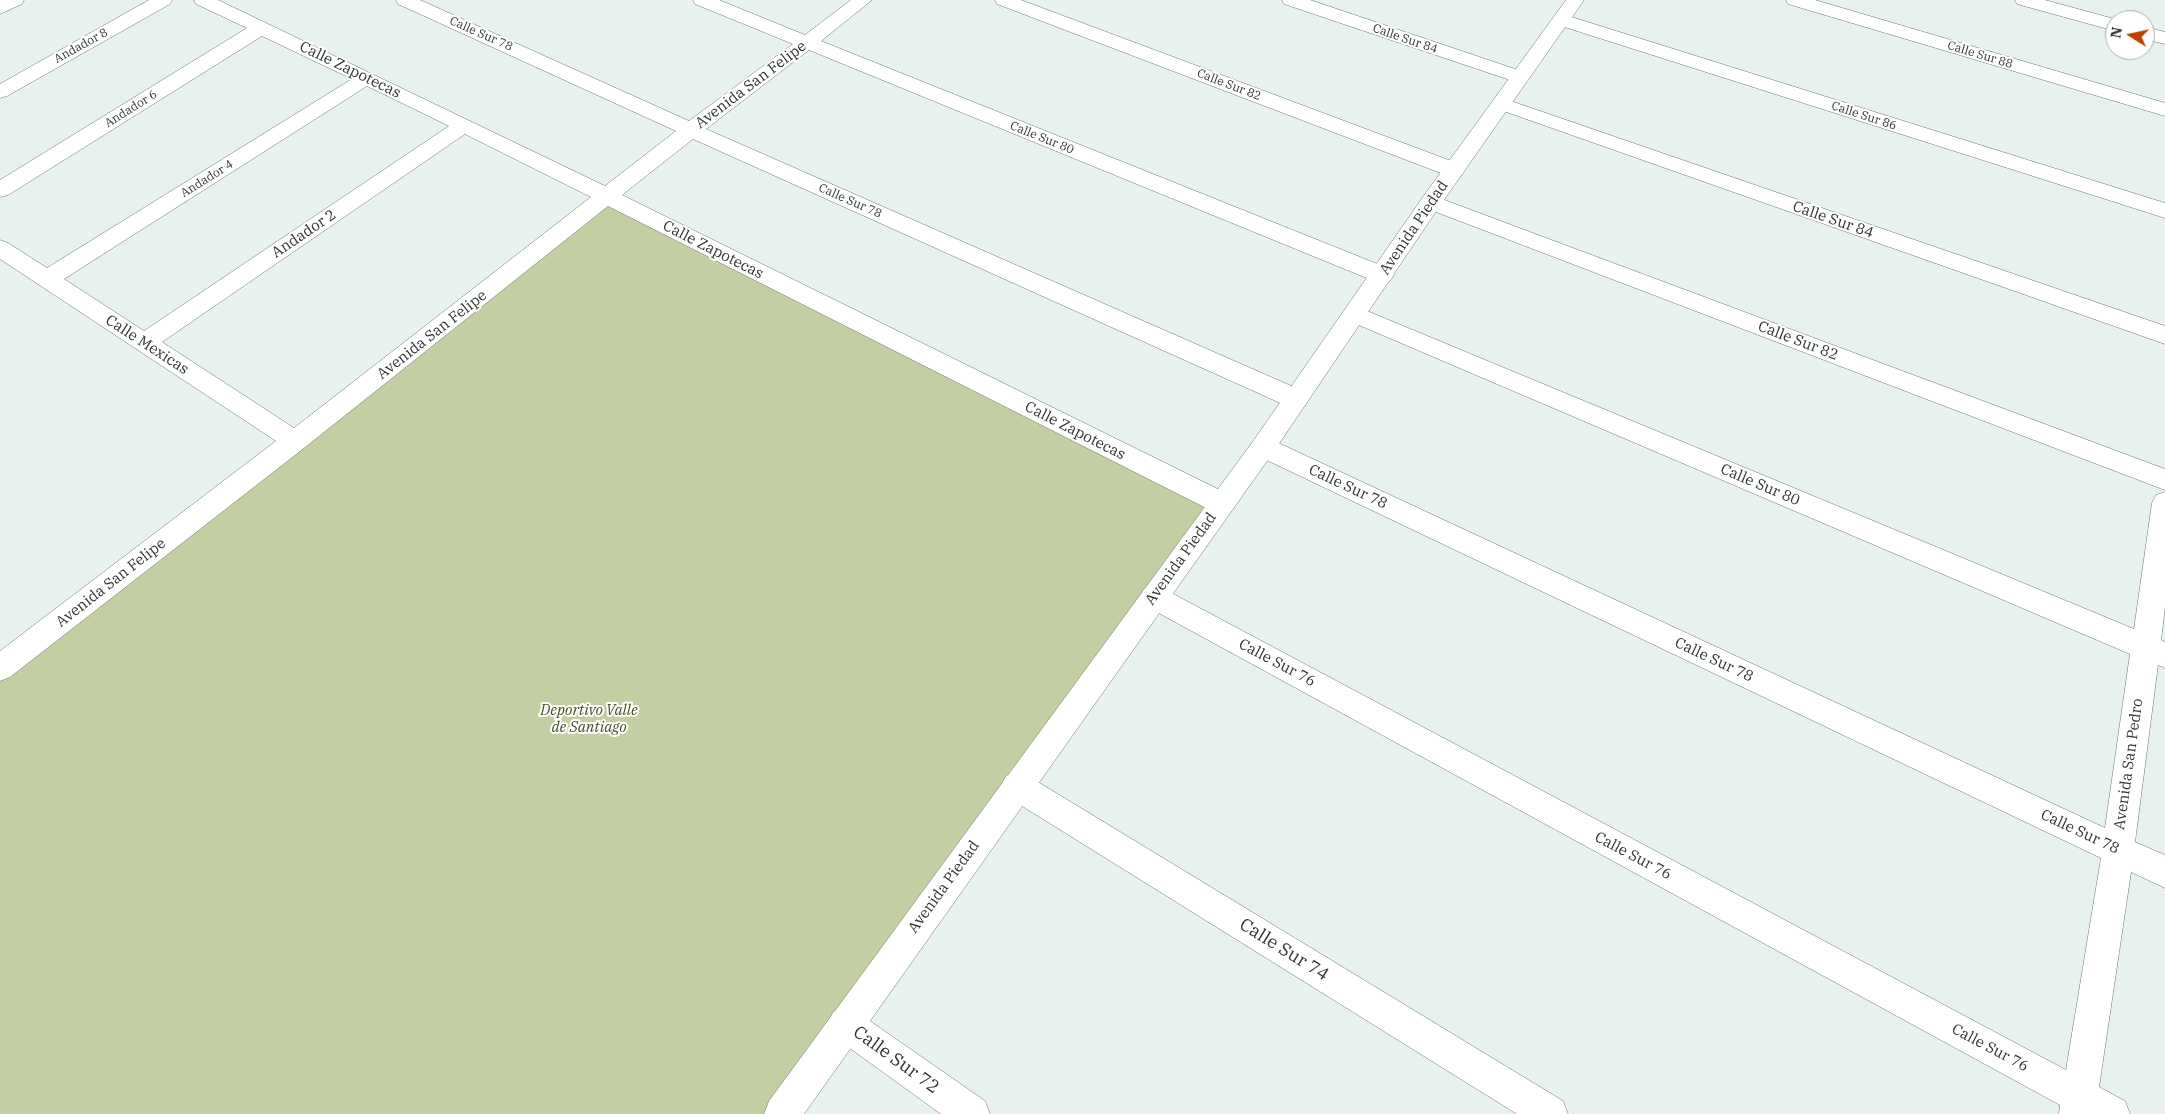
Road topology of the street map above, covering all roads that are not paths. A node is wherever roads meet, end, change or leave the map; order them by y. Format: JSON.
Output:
{"nodes":[{"id":1,"x":15,"y":0,"type":"edge"},
{"id":2,"x":163,"y":0,"type":"edge"},
{"id":3,"x":203,"y":0,"type":"edge"},
{"id":4,"x":405,"y":0,"type":"edge"},
{"id":5,"x":702,"y":0,"type":"edge"},
{"id":6,"x":863,"y":0,"type":"edge"},
{"id":7,"x":1004,"y":0,"type":"edge"},
{"id":8,"x":1291,"y":0,"type":"edge"},
{"id":9,"x":1795,"y":0,"type":"edge"},
{"id":10,"x":2024,"y":0,"type":"edge"},
{"id":11,"x":0,"y":8,"type":"edge"},
{"id":12,"x":1569,"y":10,"type":"edge"},
{"id":13,"x":2105,"y":22,"type":"edge"},
{"id":14,"x":261,"y":28,"type":"junction"},
{"id":15,"x":806,"y":43,"type":"junction"},
{"id":16,"x":1520,"y":77,"type":"junction"},
{"id":17,"x":367,"y":78,"type":"junction"},
{"id":18,"x":0,"y":92,"type":"edge"},
{"id":19,"x":1502,"y":104,"type":"junction"},
{"id":20,"x":2165,"y":110,"type":"edge"},
{"id":21,"x":464,"y":125,"type":"junction"},
{"id":22,"x":691,"y":130,"type":"junction"},
{"id":23,"x":1454,"y":170,"type":"junction"},
{"id":24,"x":0,"y":190,"type":"edge"},
{"id":25,"x":607,"y":197,"type":"junction"},
{"id":26,"x":1431,"y":202,"type":"junction"},
{"id":27,"x":2165,"y":211,"type":"edge"},
{"id":28,"x":0,"y":248,"type":"edge"},
{"id":29,"x":1382,"y":275,"type":"junction"},
{"id":30,"x":47,"y":279,"type":"junction"},
{"id":31,"x":1355,"y":314,"type":"junction"},
{"id":32,"x":2165,"y":335,"type":"edge"},
{"id":33,"x":144,"y":343,"type":"junction"},
{"id":34,"x":1296,"y":398,"type":"junction"},
{"id":35,"x":295,"y":442,"type":"junction"},
{"id":36,"x":1263,"y":447,"type":"junction"},
{"id":37,"x":2165,"y":480,"type":"edge"},
{"id":38,"x":1221,"y":503,"type":"junction"},
{"id":39,"x":2165,"y":503,"type":"edge"},
{"id":40,"x":1154,"y":597,"type":"junction"},
{"id":41,"x":2155,"y":651,"type":"edge"},
{"id":42,"x":0,"y":668,"type":"edge"},
{"id":43,"x":1017,"y":786,"type":"junction"},
{"id":44,"x":2118,"y":850,"type":"junction"},
{"id":45,"x":2165,"y":872,"type":"edge"},
{"id":46,"x":845,"y":1024,"type":"junction"},
{"id":47,"x":2078,"y":1105,"type":"edge"},
{"id":48,"x":782,"y":1114,"type":"edge"},
{"id":49,"x":972,"y":1114,"type":"edge"},
{"id":50,"x":1550,"y":1114,"type":"edge"},
{"id":51,"x":2112,"y":1114,"type":"edge"}],
"edges":[{"from":1,"to":11,"type":"street"},
{"from":2,"to":18,"type":"street","name":"Andador 8"},
{"from":3,"to":14,"type":"street","name":"Calle Zapotecas"},
{"from":4,"to":22,"type":"street","name":"Calle Sur 78"},
{"from":5,"to":15,"type":"street","name":"Calle Sur 80"},
{"from":6,"to":15,"type":"street","name":"Avenida San Felipe"},
{"from":7,"to":23,"type":"street","name":"Calle Sur 82"},
{"from":8,"to":16,"type":"street","name":"Calle Sur 84"},
{"from":9,"to":20,"type":"street","name":"Calle Sur 88"},
{"from":10,"to":13,"type":"street"},
{"from":12,"to":16,"type":"street","name":"Avenida Piedad"},
{"from":12,"to":27,"type":"street","name":"Calle Sur 86"},
{"from":14,"to":17,"type":"street","name":"Calle Zapotecas"},
{"from":14,"to":24,"type":"street","name":"Andador 6"},
{"from":15,"to":22,"type":"street","name":"Avenida San Felipe"},
{"from":15,"to":29,"type":"street","name":"Calle Sur 80"},
{"from":16,"to":19,"type":"street","name":"Avenida Piedad"},
{"from":17,"to":21,"type":"street","name":"Calle Zapotecas"},
{"from":17,"to":30,"type":"street","name":"Andador 4"},
{"from":19,"to":23,"type":"street","name":"Avenida Piedad"},
{"from":19,"to":32,"type":"street","name":"Calle Sur 84"},
{"from":21,"to":25,"type":"street","name":"Calle Zapotecas"},
{"from":21,"to":33,"type":"street","name":"Andador 2"},
{"from":22,"to":25,"type":"street","name":"Avenida San Felipe"},
{"from":22,"to":34,"type":"street","name":"Calle Sur 78"},
{"from":23,"to":26,"type":"street","name":"Avenida Piedad"},
{"from":25,"to":35,"type":"street","name":"Avenida San Felipe"},
{"from":25,"to":38,"type":"street","name":"Calle Zapotecas"},
{"from":26,"to":29,"type":"street","name":"Avenida Piedad"},
{"from":26,"to":37,"type":"street","name":"Calle Sur 82"},
{"from":28,"to":30,"type":"street","name":"Calle Mexicas"},
{"from":29,"to":31,"type":"street","name":"Avenida Piedad"},
{"from":30,"to":33,"type":"street","name":"Calle Mexicas"},
{"from":31,"to":34,"type":"street","name":"Avenida Piedad"},
{"from":31,"to":41,"type":"street","name":"Calle Sur 80"},
{"from":33,"to":35,"type":"street","name":"Calle Mexicas"},
{"from":34,"to":36,"type":"street","name":"Avenida Piedad"},
{"from":35,"to":42,"type":"street","name":"Avenida San Felipe"},
{"from":36,"to":38,"type":"street","name":"Avenida Piedad"},
{"from":36,"to":44,"type":"street","name":"Calle Sur 78"},
{"from":38,"to":40,"type":"street","name":"Avenida Piedad"},
{"from":39,"to":41,"type":"street","name":"Avenida San Pedro"},
{"from":40,"to":43,"type":"street","name":"Avenida Piedad"},
{"from":40,"to":47,"type":"street","name":"Calle Sur 76"},
{"from":41,"to":44,"type":"street","name":"Avenida San Pedro"},
{"from":43,"to":46,"type":"street","name":"Avenida Piedad"},
{"from":43,"to":50,"type":"street","name":"Calle Sur 74"},
{"from":44,"to":45,"type":"street","name":"Calle Sur 78"},
{"from":44,"to":47,"type":"street","name":"Avenida San Pedro"},
{"from":46,"to":48,"type":"street","name":"Avenida Piedad"},
{"from":46,"to":49,"type":"street","name":"Calle Sur 72"},
{"from":47,"to":51,"type":"street","name":"Calle Sur 76"}]}
